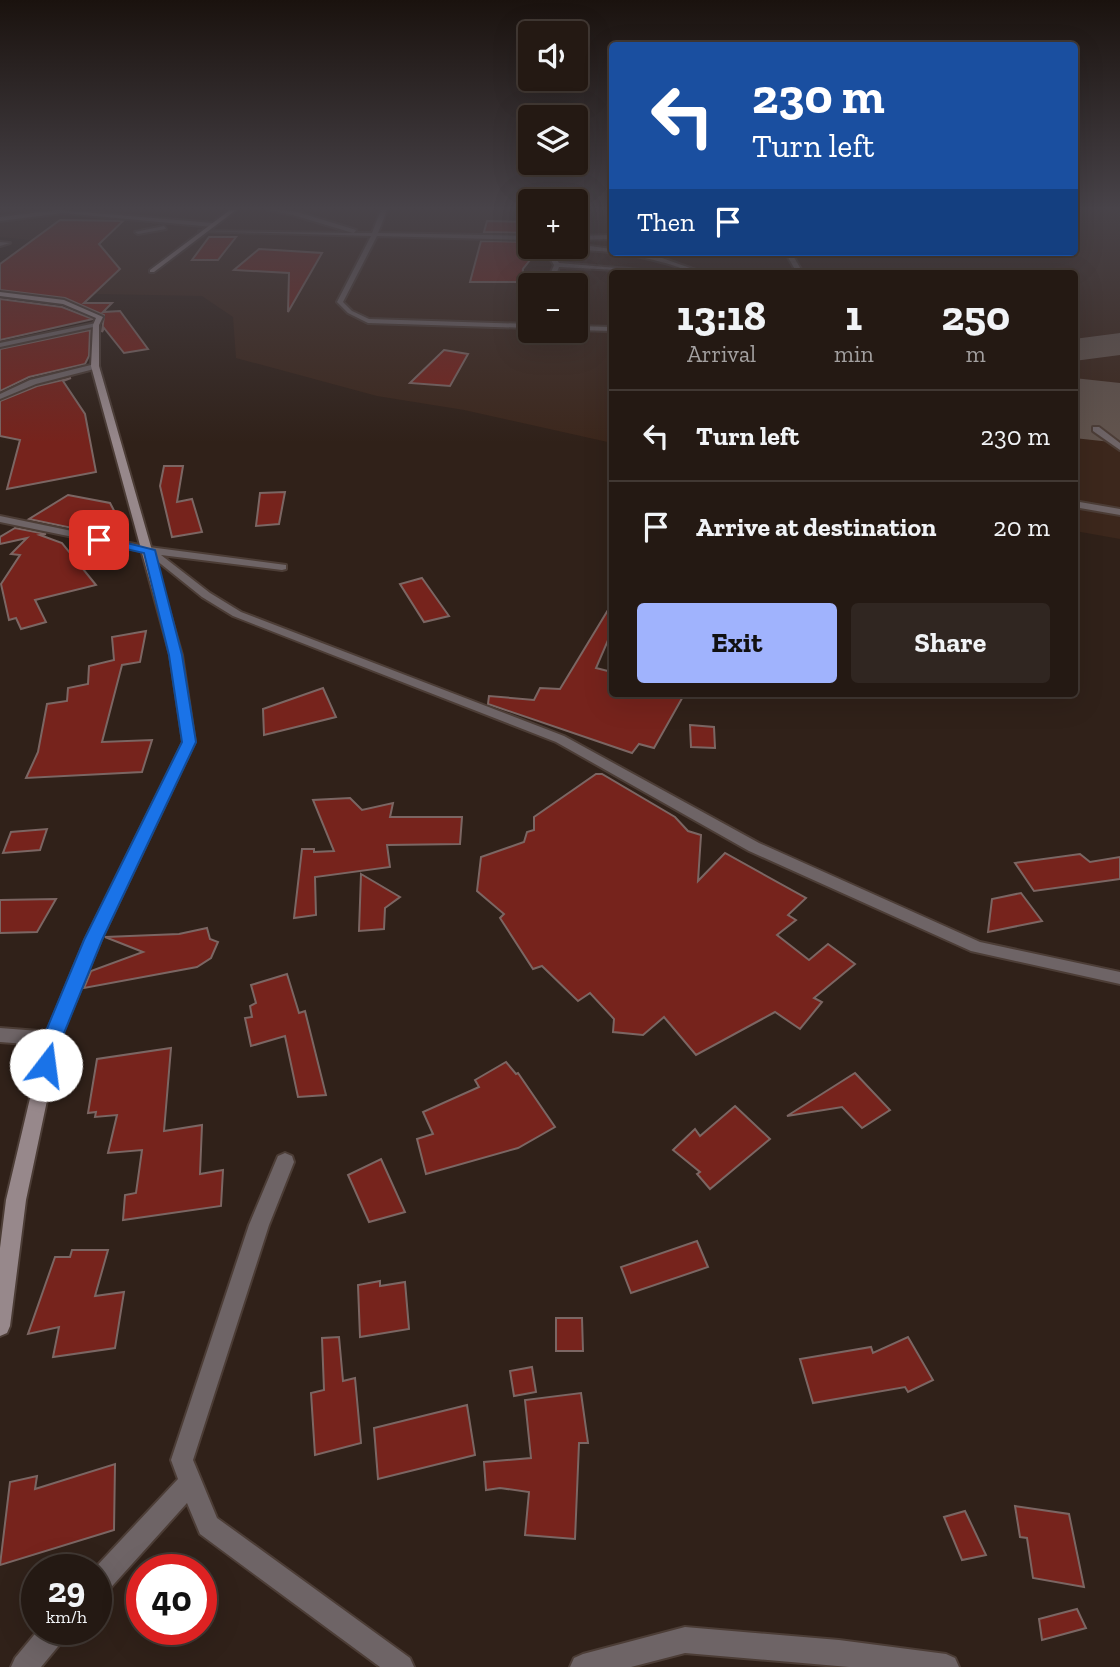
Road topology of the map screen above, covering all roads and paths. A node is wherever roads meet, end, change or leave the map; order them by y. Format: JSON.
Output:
{"nodes":[{"id":1,"x":348,"y":288,"type":"edge"},
{"id":2,"x":0,"y":293,"type":"edge"},
{"id":3,"x":96,"y":325,"type":"junction"},
{"id":4,"x":518,"y":326,"type":"edge"},
{"id":5,"x":588,"y":328,"type":"edge"},
{"id":6,"x":609,"y":329,"type":"edge"},
{"id":7,"x":0,"y":345,"type":"edge"},
{"id":8,"x":95,"y":366,"type":"junction"},
{"id":9,"x":0,"y":397,"type":"edge"},
{"id":10,"x":1096,"y":429,"type":"dead end"},
{"id":11,"x":1117,"y":446,"type":"edge"},
{"id":12,"x":1078,"y":505,"type":"edge"},
{"id":13,"x":1120,"y":512,"type":"edge"},
{"id":14,"x":0,"y":519,"type":"edge"},
{"id":15,"x":149,"y":550,"type":"junction"},
{"id":16,"x":282,"y":567,"type":"dead end"},
{"id":17,"x":1120,"y":978,"type":"edge"},
{"id":18,"x":0,"y":1035,"type":"edge"},
{"id":19,"x":52,"y":1038,"type":"junction"},
{"id":20,"x":285,"y":1162,"type":"dead end"},
{"id":21,"x":0,"y":1326,"type":"edge"},
{"id":22,"x":191,"y":1482,"type":"junction"},
{"id":23,"x":112,"y":1568,"type":"edge"},
{"id":24,"x":43,"y":1645,"type":"edge"},
{"id":25,"x":24,"y":1667,"type":"edge"},
{"id":26,"x":401,"y":1667,"type":"edge"},
{"id":27,"x":583,"y":1667,"type":"edge"},
{"id":28,"x":946,"y":1667,"type":"edge"}],
"edges":[{"from":1,"to":4,"type":"street"},
{"from":2,"to":3,"type":"street"},
{"from":3,"to":7,"type":"street"},
{"from":3,"to":8,"type":"street"},
{"from":5,"to":6,"type":"street"},
{"from":8,"to":9,"type":"street"},
{"from":8,"to":15,"type":"street"},
{"from":10,"to":11,"type":"street"},
{"from":12,"to":13,"type":"street"},
{"from":14,"to":15,"type":"street"},
{"from":15,"to":16,"type":"street"},
{"from":15,"to":17,"type":"street"},
{"from":15,"to":19,"type":"street"},
{"from":18,"to":19,"type":"street"},
{"from":19,"to":21,"type":"street"},
{"from":20,"to":22,"type":"street"},
{"from":22,"to":23,"type":"street"},
{"from":22,"to":26,"type":"street"},
{"from":24,"to":25,"type":"street"},
{"from":27,"to":28,"type":"street"}]}
